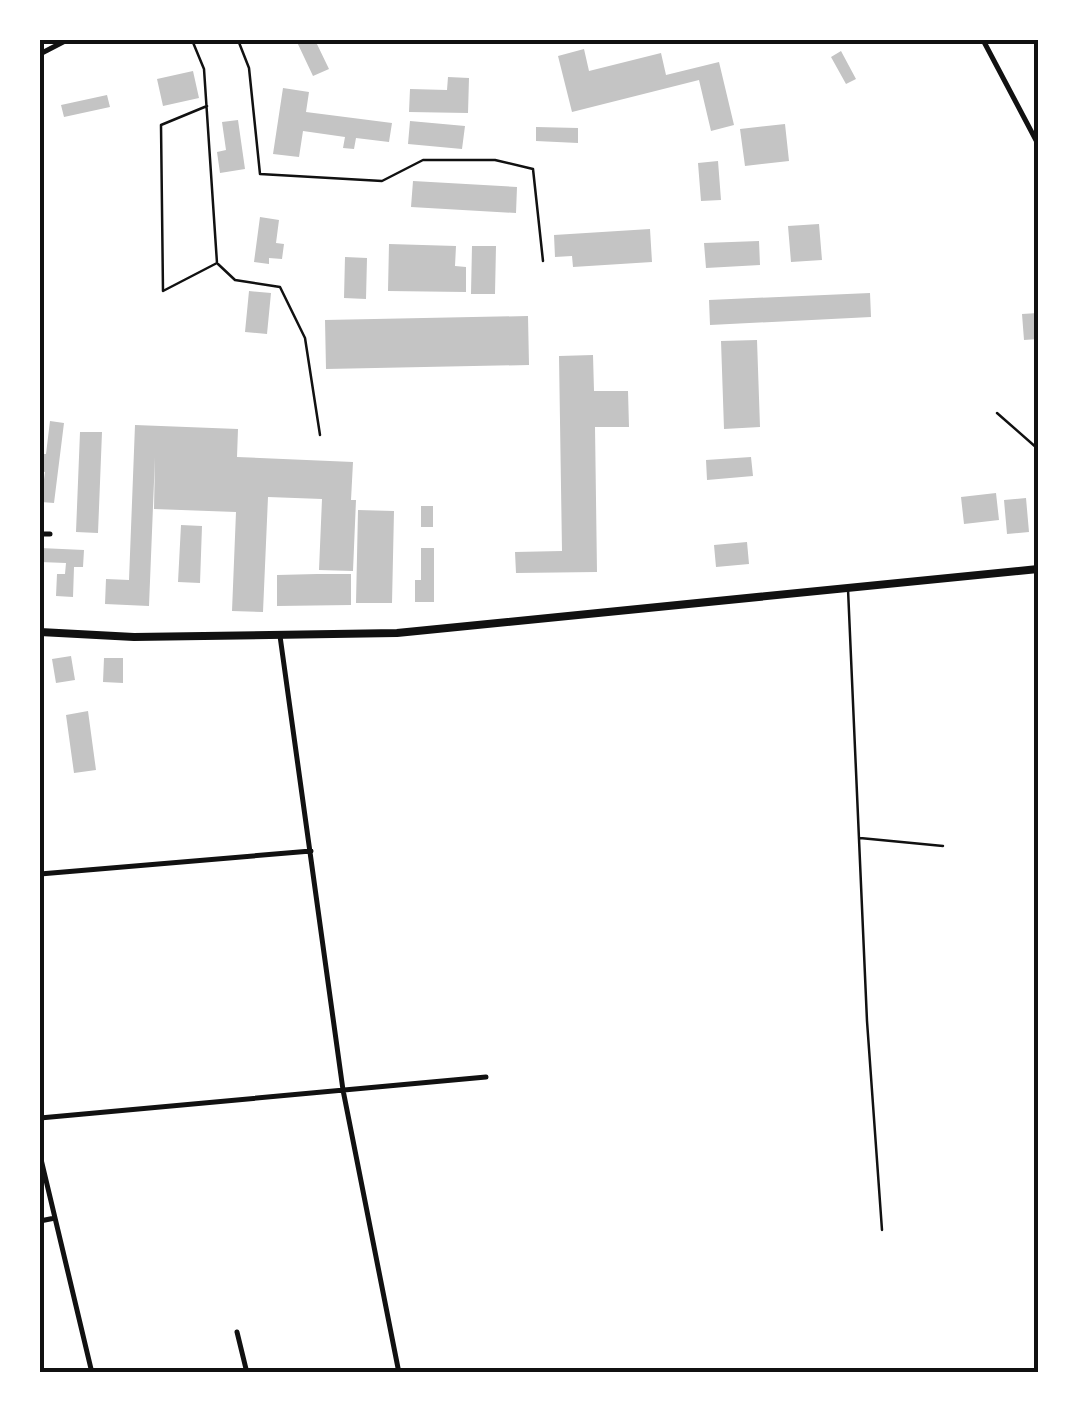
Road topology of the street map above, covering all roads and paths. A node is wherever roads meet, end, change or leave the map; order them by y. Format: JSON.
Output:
{"nodes":[{"id":1,"x":66,"y":40,"type":"edge"},
{"id":2,"x":192,"y":40,"type":"edge"},
{"id":3,"x":238,"y":40,"type":"edge"},
{"id":4,"x":983,"y":40,"type":"edge"},
{"id":5,"x":40,"y":54,"type":"edge"},
{"id":6,"x":207,"y":106,"type":"junction"},
{"id":7,"x":1038,"y":144,"type":"edge"},
{"id":8,"x":543,"y":261,"type":"dead end"},
{"id":9,"x":217,"y":263,"type":"junction"},
{"id":10,"x":997,"y":413,"type":"dead end"},
{"id":11,"x":320,"y":435,"type":"dead end"},
{"id":12,"x":1038,"y":449,"type":"edge"},
{"id":13,"x":40,"y":534,"type":"edge"},
{"id":14,"x":50,"y":534,"type":"dead end"},
{"id":15,"x":1038,"y":569,"type":"edge"},
{"id":16,"x":848,"y":588,"type":"junction"},
{"id":17,"x":40,"y":632,"type":"edge"},
{"id":18,"x":280,"y":636,"type":"junction"},
{"id":19,"x":859,"y":838,"type":"junction"},
{"id":20,"x":943,"y":846,"type":"dead end"},
{"id":21,"x":312,"y":851,"type":"junction"},
{"id":22,"x":40,"y":874,"type":"edge"},
{"id":23,"x":486,"y":1077,"type":"dead end"},
{"id":24,"x":343,"y":1090,"type":"junction"},
{"id":25,"x":40,"y":1118,"type":"edge"},
{"id":26,"x":40,"y":1156,"type":"edge"},
{"id":27,"x":55,"y":1218,"type":"junction"},
{"id":28,"x":40,"y":1221,"type":"edge"},
{"id":29,"x":882,"y":1230,"type":"dead end"},
{"id":30,"x":237,"y":1332,"type":"dead end"},
{"id":31,"x":92,"y":1373,"type":"edge"},
{"id":32,"x":247,"y":1373,"type":"edge"},
{"id":33,"x":399,"y":1373,"type":"edge"}],
"edges":[{"from":1,"to":5,"type":"street"},
{"from":2,"to":6,"type":"lane"},
{"from":3,"to":8,"type":"lane"},
{"from":4,"to":7,"type":"street"},
{"from":6,"to":9,"type":"lane"},
{"from":6,"to":9,"type":"lane"},
{"from":9,"to":11,"type":"lane"},
{"from":10,"to":12,"type":"lane"},
{"from":13,"to":14,"type":"street"},
{"from":15,"to":16,"type":"main road"},
{"from":16,"to":18,"type":"main road"},
{"from":16,"to":19,"type":"lane"},
{"from":17,"to":18,"type":"main road"},
{"from":18,"to":21,"type":"street"},
{"from":19,"to":20,"type":"lane"},
{"from":19,"to":29,"type":"lane"},
{"from":21,"to":22,"type":"street"},
{"from":21,"to":24,"type":"street"},
{"from":23,"to":24,"type":"street"},
{"from":24,"to":25,"type":"street"},
{"from":24,"to":33,"type":"street"},
{"from":26,"to":27,"type":"street"},
{"from":27,"to":28,"type":"street"},
{"from":27,"to":31,"type":"street"},
{"from":30,"to":32,"type":"street"}]}
